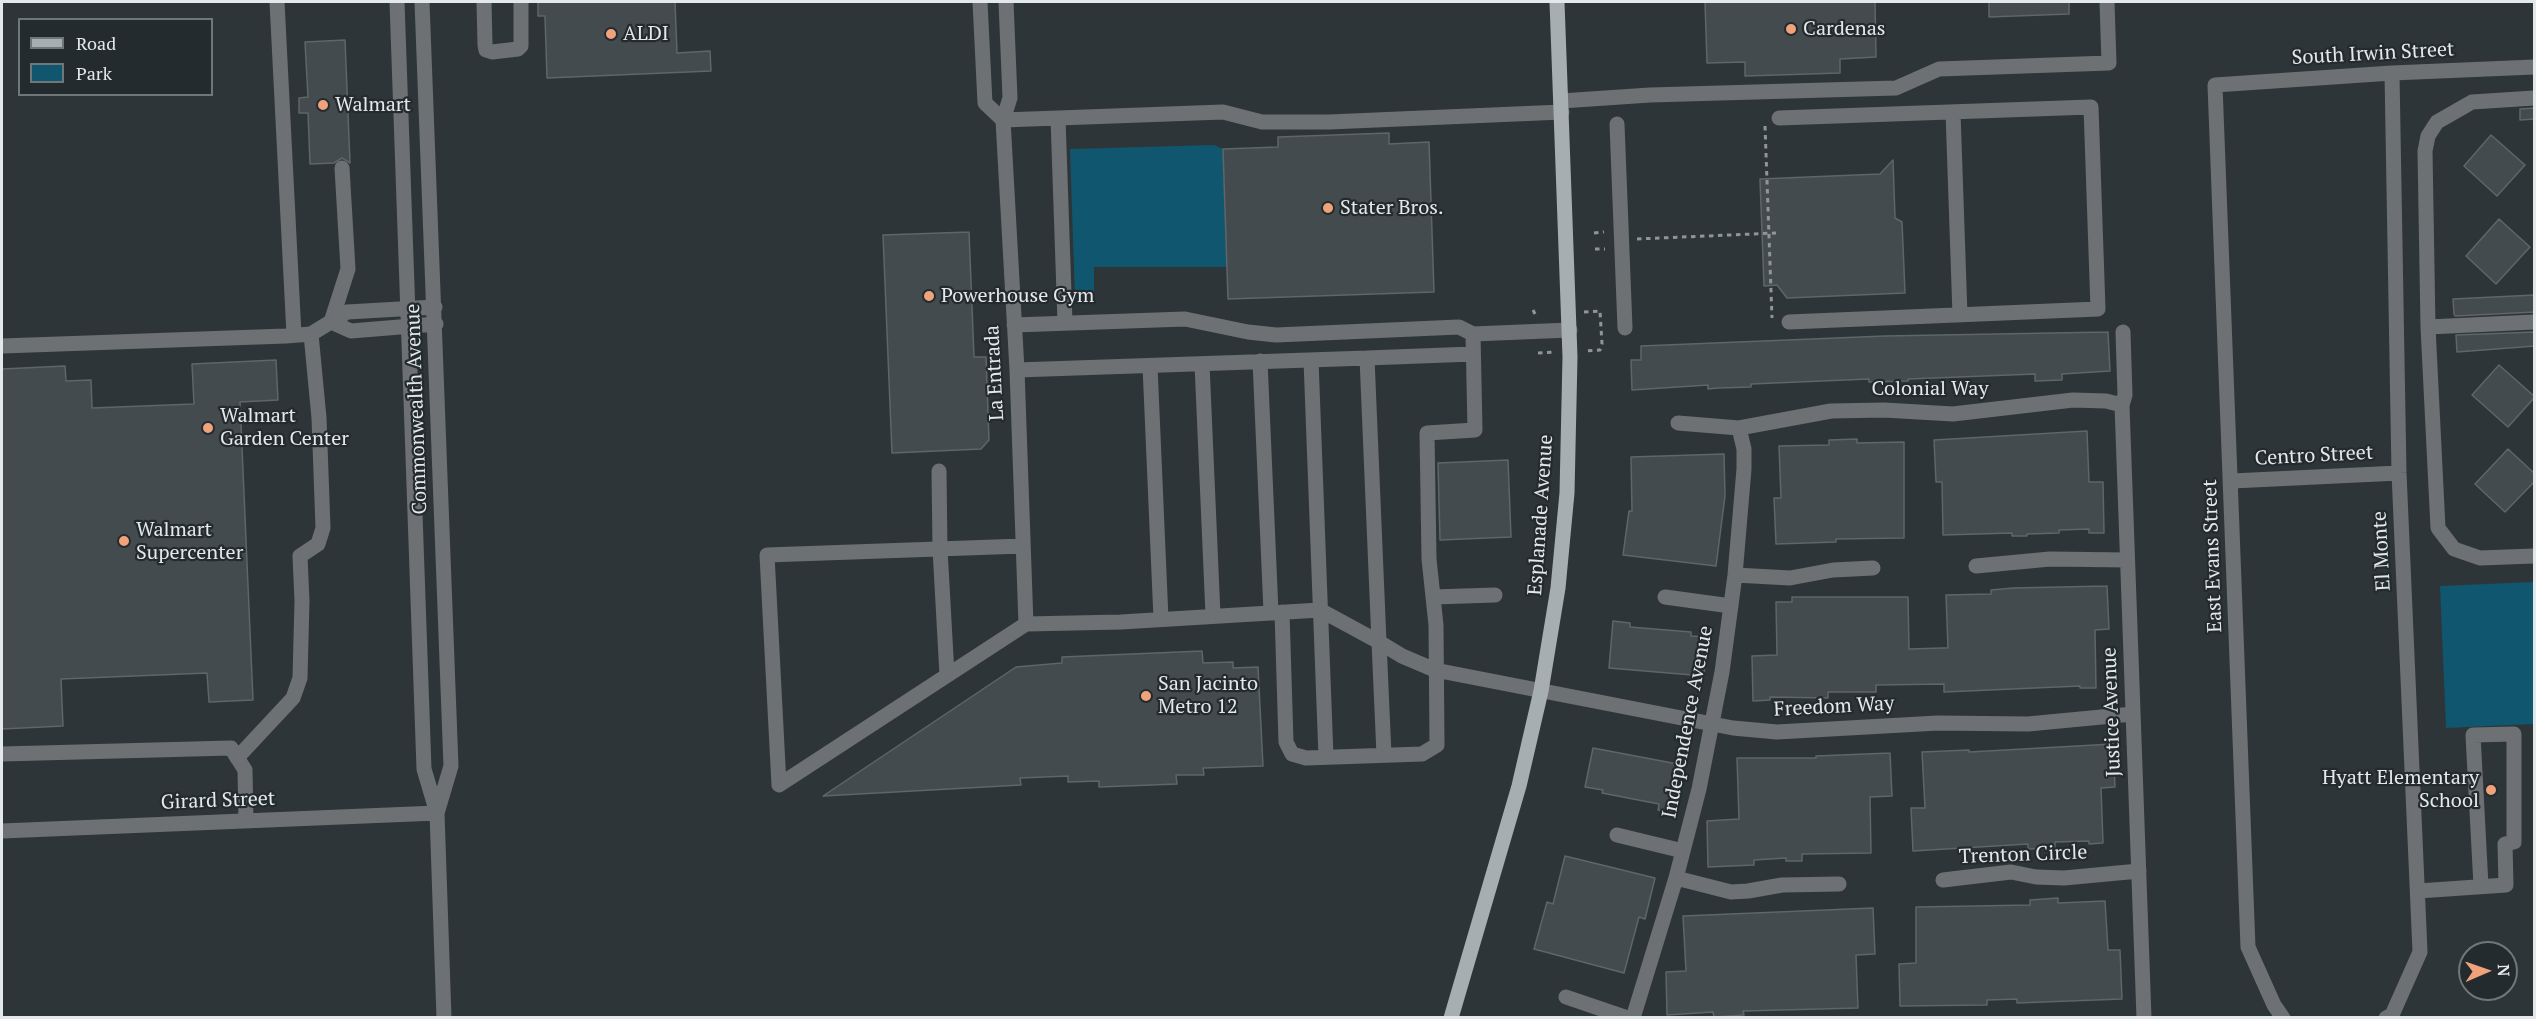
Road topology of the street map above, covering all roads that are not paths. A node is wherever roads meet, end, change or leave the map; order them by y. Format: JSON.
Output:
{"nodes":[{"id":1,"x":277,"y":2,"type":"edge"},
{"id":2,"x":397,"y":2,"type":"edge"},
{"id":3,"x":422,"y":2,"type":"edge"},
{"id":4,"x":484,"y":2,"type":"edge"},
{"id":5,"x":521,"y":2,"type":"edge"},
{"id":6,"x":980,"y":2,"type":"edge"},
{"id":7,"x":1006,"y":2,"type":"edge"},
{"id":8,"x":1557,"y":2,"type":"edge"},
{"id":9,"x":2107,"y":2,"type":"edge"},
{"id":10,"x":2535,"y":67,"type":"edge"},
{"id":11,"x":2392,"y":73,"type":"junction"},
{"id":12,"x":2215,"y":86,"type":"joint"},
{"id":13,"x":2535,"y":98,"type":"edge"},
{"id":14,"x":1561,"y":107,"type":"junction"},
{"id":15,"x":1953,"y":112,"type":"junction"},
{"id":16,"x":1058,"y":118,"type":"junction"},
{"id":17,"x":1779,"y":118,"type":"dead end"},
{"id":18,"x":1003,"y":120,"type":"junction"},
{"id":19,"x":1617,"y":124,"type":"dead end"},
{"id":20,"x":342,"y":168,"type":"dead end"},
{"id":21,"x":435,"y":307,"type":"junction"},
{"id":22,"x":409,"y":308,"type":"junction"},
{"id":23,"x":1960,"y":315,"type":"junction"},
{"id":24,"x":331,"y":322,"type":"junction"},
{"id":25,"x":1789,"y":322,"type":"dead end"},
{"id":26,"x":2535,"y":322,"type":"edge"},
{"id":27,"x":1065,"y":323,"type":"junction"},
{"id":28,"x":435,"y":324,"type":"junction"},
{"id":29,"x":1014,"y":325,"type":"junction"},
{"id":30,"x":409,"y":326,"type":"junction"},
{"id":31,"x":2428,"y":327,"type":"junction"},
{"id":32,"x":1624,"y":328,"type":"dead end"},
{"id":33,"x":1569,"y":330,"type":"junction"},
{"id":34,"x":2123,"y":332,"type":"dead end"},
{"id":35,"x":311,"y":334,"type":"junction"},
{"id":36,"x":1473,"y":334,"type":"junction"},
{"id":37,"x":294,"y":335,"type":"junction"},
{"id":38,"x":2,"y":346,"type":"edge"},
{"id":39,"x":1473,"y":354,"type":"junction"},
{"id":40,"x":1367,"y":358,"type":"junction"},
{"id":41,"x":1311,"y":360,"type":"junction"},
{"id":42,"x":1260,"y":361,"type":"junction"},
{"id":43,"x":1202,"y":364,"type":"junction"},
{"id":44,"x":1150,"y":366,"type":"junction"},
{"id":45,"x":1017,"y":370,"type":"junction"},
{"id":46,"x":2122,"y":405,"type":"junction"},
{"id":47,"x":1678,"y":423,"type":"dead end"},
{"id":48,"x":1739,"y":428,"type":"junction"},
{"id":49,"x":939,"y":471,"type":"dead end"},
{"id":50,"x":2399,"y":473,"type":"junction"},
{"id":51,"x":2232,"y":481,"type":"junction"},
{"id":52,"x":1023,"y":546,"type":"junction"},
{"id":53,"x":940,"y":549,"type":"junction"},
{"id":54,"x":2535,"y":555,"type":"edge"},
{"id":55,"x":2127,"y":560,"type":"junction"},
{"id":56,"x":1976,"y":566,"type":"dead end"},
{"id":57,"x":1872,"y":568,"type":"dead end"},
{"id":58,"x":1735,"y":575,"type":"junction"},
{"id":59,"x":1495,"y":595,"type":"dead end"},
{"id":60,"x":1433,"y":597,"type":"junction"},
{"id":61,"x":1665,"y":597,"type":"dead end"},
{"id":62,"x":1731,"y":606,"type":"junction"},
{"id":63,"x":1320,"y":610,"type":"junction"},
{"id":64,"x":1276,"y":612,"type":"junction"},
{"id":65,"x":1213,"y":615,"type":"junction"},
{"id":66,"x":1161,"y":619,"type":"junction"},
{"id":67,"x":1026,"y":624,"type":"junction"},
{"id":68,"x":1379,"y":642,"type":"junction"},
{"id":69,"x":1435,"y":670,"type":"junction"},
{"id":70,"x":947,"y":675,"type":"junction"},
{"id":71,"x":1541,"y":691,"type":"junction"},
{"id":72,"x":2133,"y":714,"type":"junction"},
{"id":73,"x":1712,"y":724,"type":"junction"},
{"id":74,"x":2,"y":754,"type":"edge"},
{"id":75,"x":1384,"y":755,"type":"junction"},
{"id":76,"x":1326,"y":757,"type":"junction"},
{"id":77,"x":237,"y":758,"type":"junction"},
{"id":78,"x":436,"y":813,"type":"junction"},
{"id":79,"x":246,"y":821,"type":"junction"},
{"id":80,"x":2,"y":831,"type":"edge"},
{"id":81,"x":1617,"y":835,"type":"dead end"},
{"id":82,"x":1683,"y":851,"type":"junction"},
{"id":83,"x":2139,"y":871,"type":"junction"},
{"id":84,"x":1676,"y":878,"type":"junction"},
{"id":85,"x":1943,"y":879,"type":"dead end"},
{"id":86,"x":1839,"y":884,"type":"dead end"},
{"id":87,"x":2481,"y":886,"type":"junction"},
{"id":88,"x":2418,"y":891,"type":"junction"},
{"id":89,"x":1566,"y":997,"type":"dead end"},
{"id":90,"x":444,"y":1017,"type":"edge"},
{"id":91,"x":1451,"y":1017,"type":"edge"},
{"id":92,"x":1630,"y":1017,"type":"edge"},
{"id":93,"x":2144,"y":1017,"type":"edge"},
{"id":94,"x":2283,"y":1017,"type":"edge"},
{"id":95,"x":2386,"y":1017,"type":"edge"}],
"edges":[{"from":1,"to":37,"type":"street"},
{"from":2,"to":22,"type":"street","name":"Commonwealth Avenue"},
{"from":3,"to":21,"type":"street","name":"Commonwealth Avenue"},
{"from":4,"to":5,"type":"street"},
{"from":6,"to":18,"type":"street"},
{"from":7,"to":18,"type":"street","name":"La Entrada"},
{"from":8,"to":14,"type":"main road","name":"Esplanade Avenue"},
{"from":9,"to":14,"type":"street"},
{"from":10,"to":11,"type":"street","name":"South Irwin Street"},
{"from":11,"to":12,"type":"street","name":"South Irwin Street"},
{"from":11,"to":50,"type":"street","name":"El Monte"},
{"from":12,"to":51,"type":"street","name":"East Evans Street"},
{"from":13,"to":31,"type":"street"},
{"from":14,"to":16,"type":"street"},
{"from":14,"to":33,"type":"main road","name":"Esplanade Avenue"},
{"from":15,"to":17,"type":"street"},
{"from":15,"to":23,"type":"street"},
{"from":15,"to":23,"type":"street"},
{"from":16,"to":18,"type":"street"},
{"from":16,"to":27,"type":"street"},
{"from":18,"to":29,"type":"street","name":"La Entrada"},
{"from":19,"to":32,"type":"street"},
{"from":20,"to":24,"type":"street"},
{"from":21,"to":22,"type":"street"},
{"from":21,"to":28,"type":"street","name":"Commonwealth Avenue"},
{"from":22,"to":24,"type":"street"},
{"from":22,"to":30,"type":"street","name":"Commonwealth Avenue"},
{"from":23,"to":25,"type":"street"},
{"from":24,"to":30,"type":"street"},
{"from":24,"to":35,"type":"street"},
{"from":26,"to":31,"type":"street"},
{"from":27,"to":29,"type":"street"},
{"from":27,"to":36,"type":"street"},
{"from":28,"to":30,"type":"street"},
{"from":28,"to":78,"type":"street","name":"Commonwealth Avenue"},
{"from":29,"to":45,"type":"street","name":"La Entrada"},
{"from":30,"to":78,"type":"street","name":"Commonwealth Avenue"},
{"from":31,"to":54,"type":"street"},
{"from":33,"to":36,"type":"street"},
{"from":33,"to":71,"type":"main road","name":"Esplanade Avenue"},
{"from":34,"to":46,"type":"street","name":"Justice Avenue"},
{"from":35,"to":37,"type":"street"},
{"from":35,"to":77,"type":"street"},
{"from":36,"to":39,"type":"street"},
{"from":37,"to":38,"type":"street"},
{"from":39,"to":40,"type":"street"},
{"from":39,"to":60,"type":"street"},
{"from":40,"to":41,"type":"street"},
{"from":40,"to":68,"type":"street"},
{"from":41,"to":42,"type":"street"},
{"from":41,"to":63,"type":"street"},
{"from":42,"to":43,"type":"street"},
{"from":42,"to":64,"type":"street"},
{"from":43,"to":44,"type":"street"},
{"from":43,"to":65,"type":"street"},
{"from":44,"to":45,"type":"street"},
{"from":44,"to":66,"type":"street"},
{"from":45,"to":52,"type":"street","name":"La Entrada"},
{"from":46,"to":48,"type":"street","name":"Colonial Way"},
{"from":46,"to":55,"type":"street","name":"Justice Avenue"},
{"from":47,"to":48,"type":"street","name":"Colonial Way"},
{"from":48,"to":58,"type":"street","name":"Independence Avenue"},
{"from":49,"to":53,"type":"street"},
{"from":50,"to":51,"type":"street","name":"Centro Street"},
{"from":50,"to":88,"type":"street","name":"El Monte"},
{"from":51,"to":94,"type":"street","name":"East Evans Street"},
{"from":52,"to":53,"type":"street"},
{"from":52,"to":67,"type":"street","name":"La Entrada"},
{"from":53,"to":70,"type":"street"},
{"from":53,"to":70,"type":"street"},
{"from":55,"to":56,"type":"street"},
{"from":55,"to":72,"type":"street","name":"Justice Avenue"},
{"from":57,"to":58,"type":"street"},
{"from":58,"to":62,"type":"street","name":"Independence Avenue"},
{"from":59,"to":60,"type":"street"},
{"from":60,"to":69,"type":"street"},
{"from":61,"to":62,"type":"street"},
{"from":62,"to":73,"type":"street","name":"Independence Avenue"},
{"from":63,"to":64,"type":"street"},
{"from":63,"to":68,"type":"street","name":"Freedom Way"},
{"from":63,"to":76,"type":"street"},
{"from":64,"to":65,"type":"street"},
{"from":64,"to":76,"type":"street"},
{"from":65,"to":66,"type":"street"},
{"from":66,"to":67,"type":"street"},
{"from":67,"to":70,"type":"street"},
{"from":68,"to":69,"type":"street","name":"Freedom Way"},
{"from":68,"to":75,"type":"street"},
{"from":69,"to":71,"type":"street","name":"Freedom Way"},
{"from":69,"to":75,"type":"street"},
{"from":71,"to":73,"type":"street","name":"Freedom Way"},
{"from":71,"to":91,"type":"main road","name":"Esplanade Avenue"},
{"from":72,"to":73,"type":"street","name":"Freedom Way"},
{"from":72,"to":83,"type":"street","name":"Justice Avenue"},
{"from":73,"to":82,"type":"street","name":"Independence Avenue"},
{"from":74,"to":77,"type":"street"},
{"from":75,"to":76,"type":"street"},
{"from":77,"to":79,"type":"street"},
{"from":78,"to":79,"type":"street","name":"Girard Street"},
{"from":78,"to":90,"type":"street","name":"Commonwealth Avenue"},
{"from":79,"to":80,"type":"street","name":"Girard Street"},
{"from":81,"to":82,"type":"street"},
{"from":82,"to":84,"type":"street","name":"Independence Avenue"},
{"from":83,"to":85,"type":"street","name":"Trenton Circle"},
{"from":83,"to":93,"type":"street","name":"Justice Avenue"},
{"from":84,"to":86,"type":"street"},
{"from":84,"to":92,"type":"street","name":"Independence Avenue"},
{"from":87,"to":87,"type":"street"},
{"from":87,"to":88,"type":"street"},
{"from":88,"to":95,"type":"street","name":"El Monte"},
{"from":89,"to":92,"type":"street"}]}
